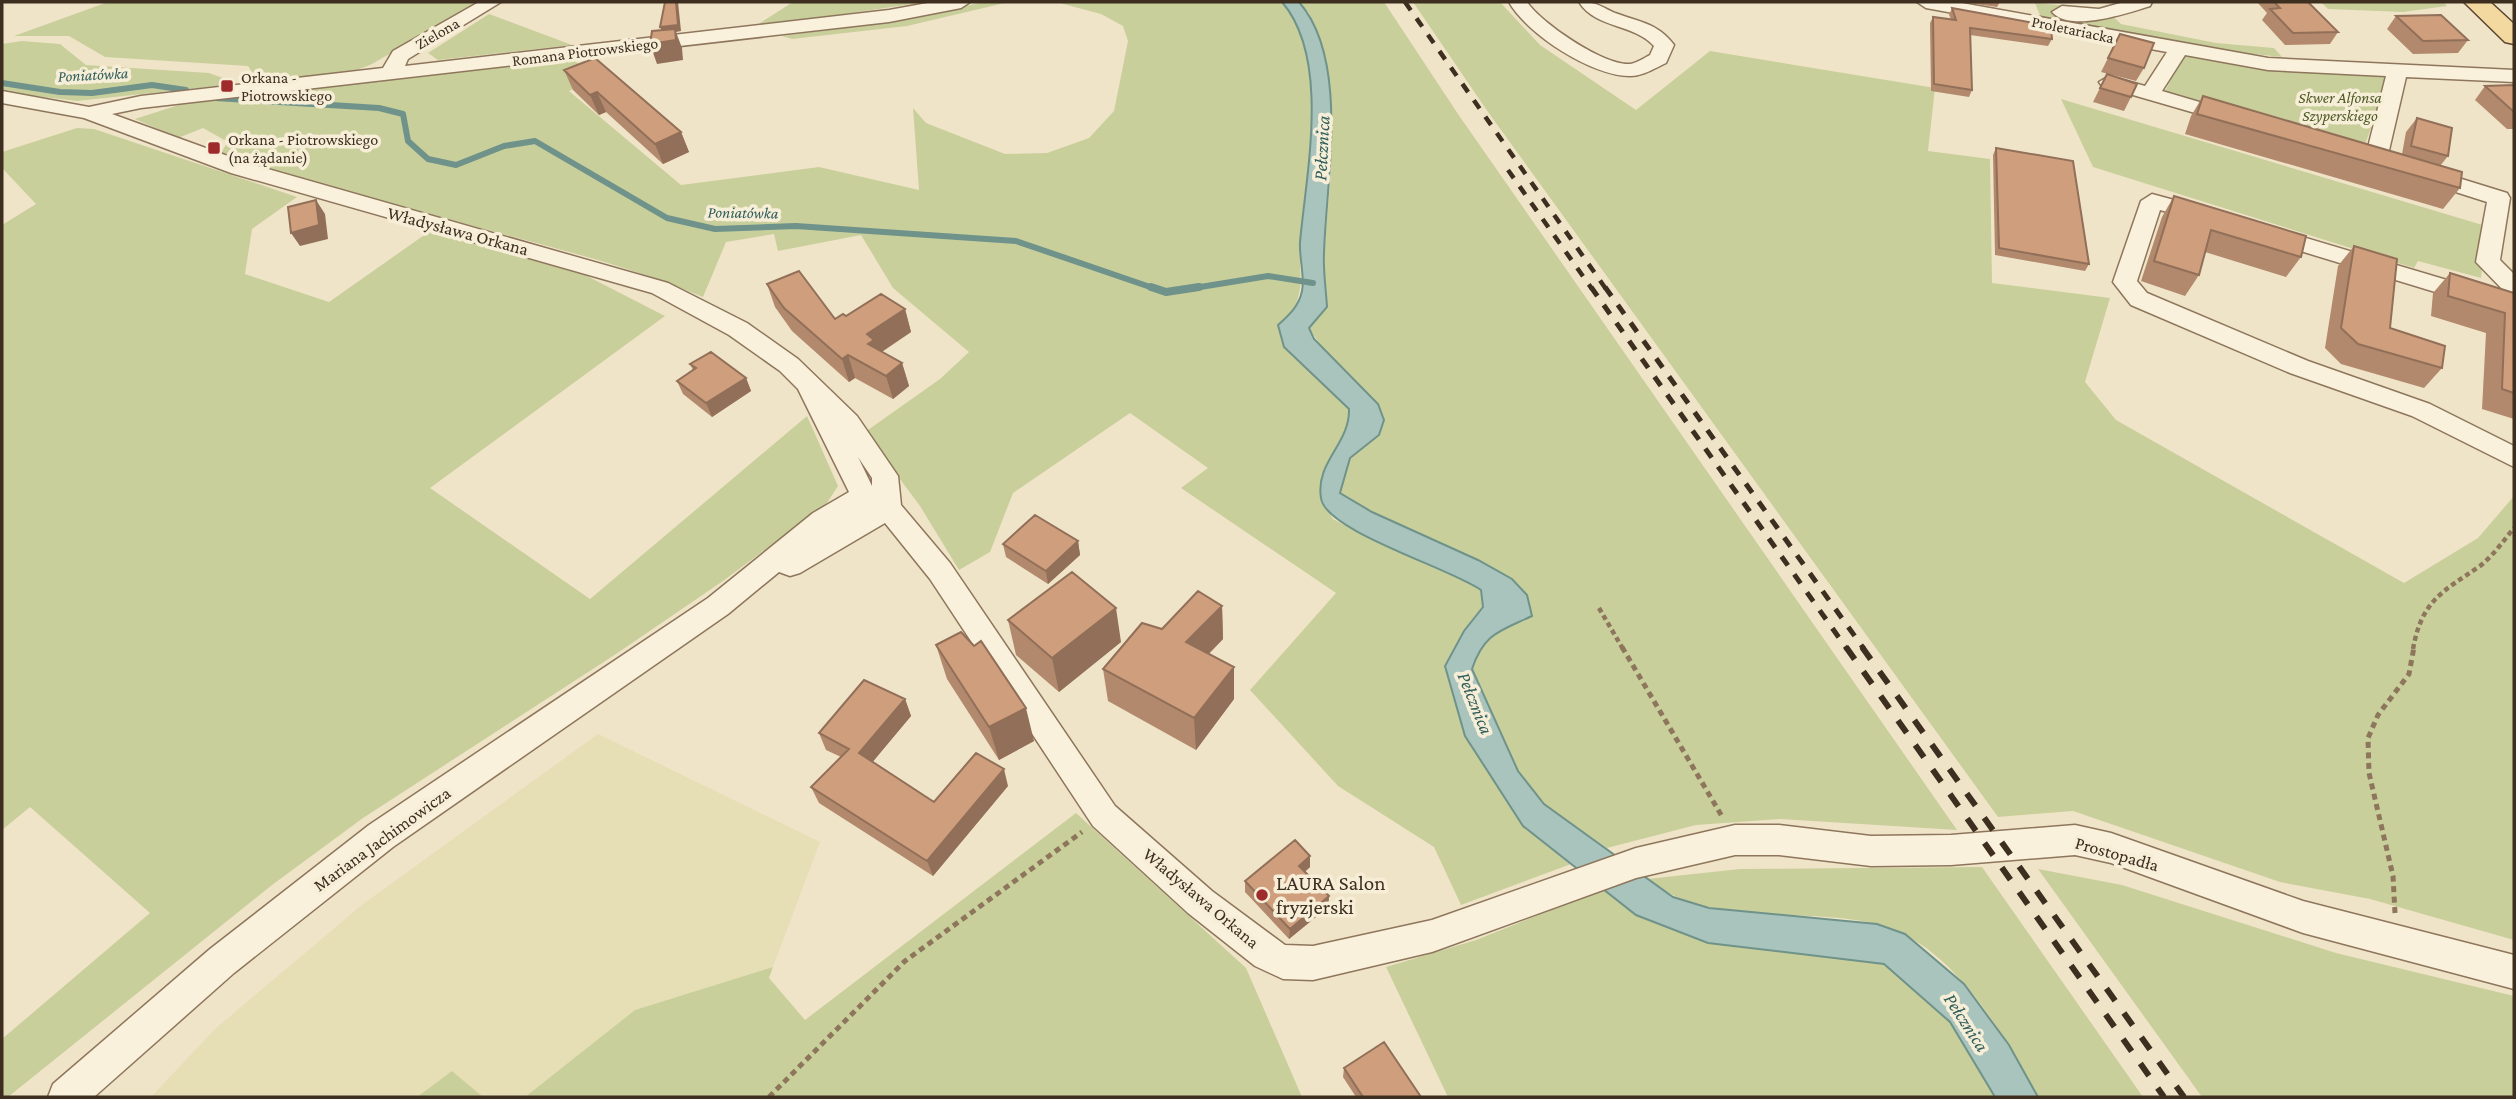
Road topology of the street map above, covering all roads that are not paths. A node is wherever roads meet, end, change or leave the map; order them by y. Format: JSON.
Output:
{"nodes":[{"id":1,"x":492,"y":2,"type":"edge"},
{"id":2,"x":961,"y":2,"type":"edge"},
{"id":3,"x":1518,"y":2,"type":"edge"},
{"id":4,"x":1588,"y":2,"type":"edge"},
{"id":5,"x":1926,"y":2,"type":"edge"},
{"id":6,"x":2029,"y":2,"type":"edge"},
{"id":7,"x":2143,"y":2,"type":"edge"},
{"id":8,"x":2481,"y":4,"type":"edge"},
{"id":9,"x":2053,"y":19,"type":"junction"},
{"id":10,"x":2514,"y":37,"type":"edge"},
{"id":11,"x":2179,"y":49,"type":"junction"},
{"id":12,"x":2398,"y":68,"type":"junction"},
{"id":13,"x":391,"y":73,"type":"junction"},
{"id":14,"x":2514,"y":76,"type":"edge"},
{"id":15,"x":2109,"y":82,"type":"edge"},
{"id":16,"x":291,"y":85,"type":"joint"},
{"id":17,"x":2150,"y":93,"type":"junction"},
{"id":18,"x":2,"y":97,"type":"edge"},
{"id":19,"x":89,"y":113,"type":"junction"},
{"id":20,"x":2256,"y":124,"type":"edge"},
{"id":21,"x":2349,"y":152,"type":"edge"},
{"id":22,"x":2376,"y":159,"type":"junction"},
{"id":23,"x":2227,"y":222,"type":"edge"},
{"id":24,"x":2252,"y":229,"type":"edge"},
{"id":25,"x":2514,"y":288,"type":"edge"},
{"id":26,"x":2514,"y":308,"type":"edge"},
{"id":27,"x":2514,"y":457,"type":"edge"},
{"id":28,"x":876,"y":502,"type":"junction"},
{"id":29,"x":1651,"y":860,"type":"joint"},
{"id":30,"x":2514,"y":972,"type":"edge"},
{"id":31,"x":66,"y":1097,"type":"edge"}],
"edges":[{"from":1,"to":13,"type":"street","name":"Zielona"},
{"from":2,"to":13,"type":"street","name":"Romana Piotrowskiego"},
{"from":3,"to":4,"type":"street"},
{"from":5,"to":9,"type":"street","name":"Proletariacka"},
{"from":6,"to":9,"type":"street"},
{"from":7,"to":9,"type":"street"},
{"from":8,"to":10,"type":"main road"},
{"from":9,"to":11,"type":"street","name":"Proletariacka"},
{"from":11,"to":12,"type":"street","name":"Proletariacka"},
{"from":11,"to":17,"type":"street"},
{"from":12,"to":14,"type":"street","name":"Proletariacka"},
{"from":12,"to":22,"type":"street"},
{"from":13,"to":16,"type":"street","name":"Romana Piotrowskiego"},
{"from":15,"to":17,"type":"street"},
{"from":16,"to":19,"type":"street","name":"Władysława Orkana"},
{"from":17,"to":20,"type":"street"},
{"from":18,"to":19,"type":"street","name":"Władysława Orkana"},
{"from":19,"to":28,"type":"street","name":"Władysława Orkana"},
{"from":21,"to":22,"type":"street"},
{"from":22,"to":25,"type":"street"},
{"from":23,"to":27,"type":"street"},
{"from":24,"to":26,"type":"street"},
{"from":28,"to":29,"type":"street","name":"Władysława Orkana"},
{"from":28,"to":31,"type":"street","name":"Mariana Jachimowicza"},
{"from":29,"to":30,"type":"street","name":"Prostopadła"}]}
